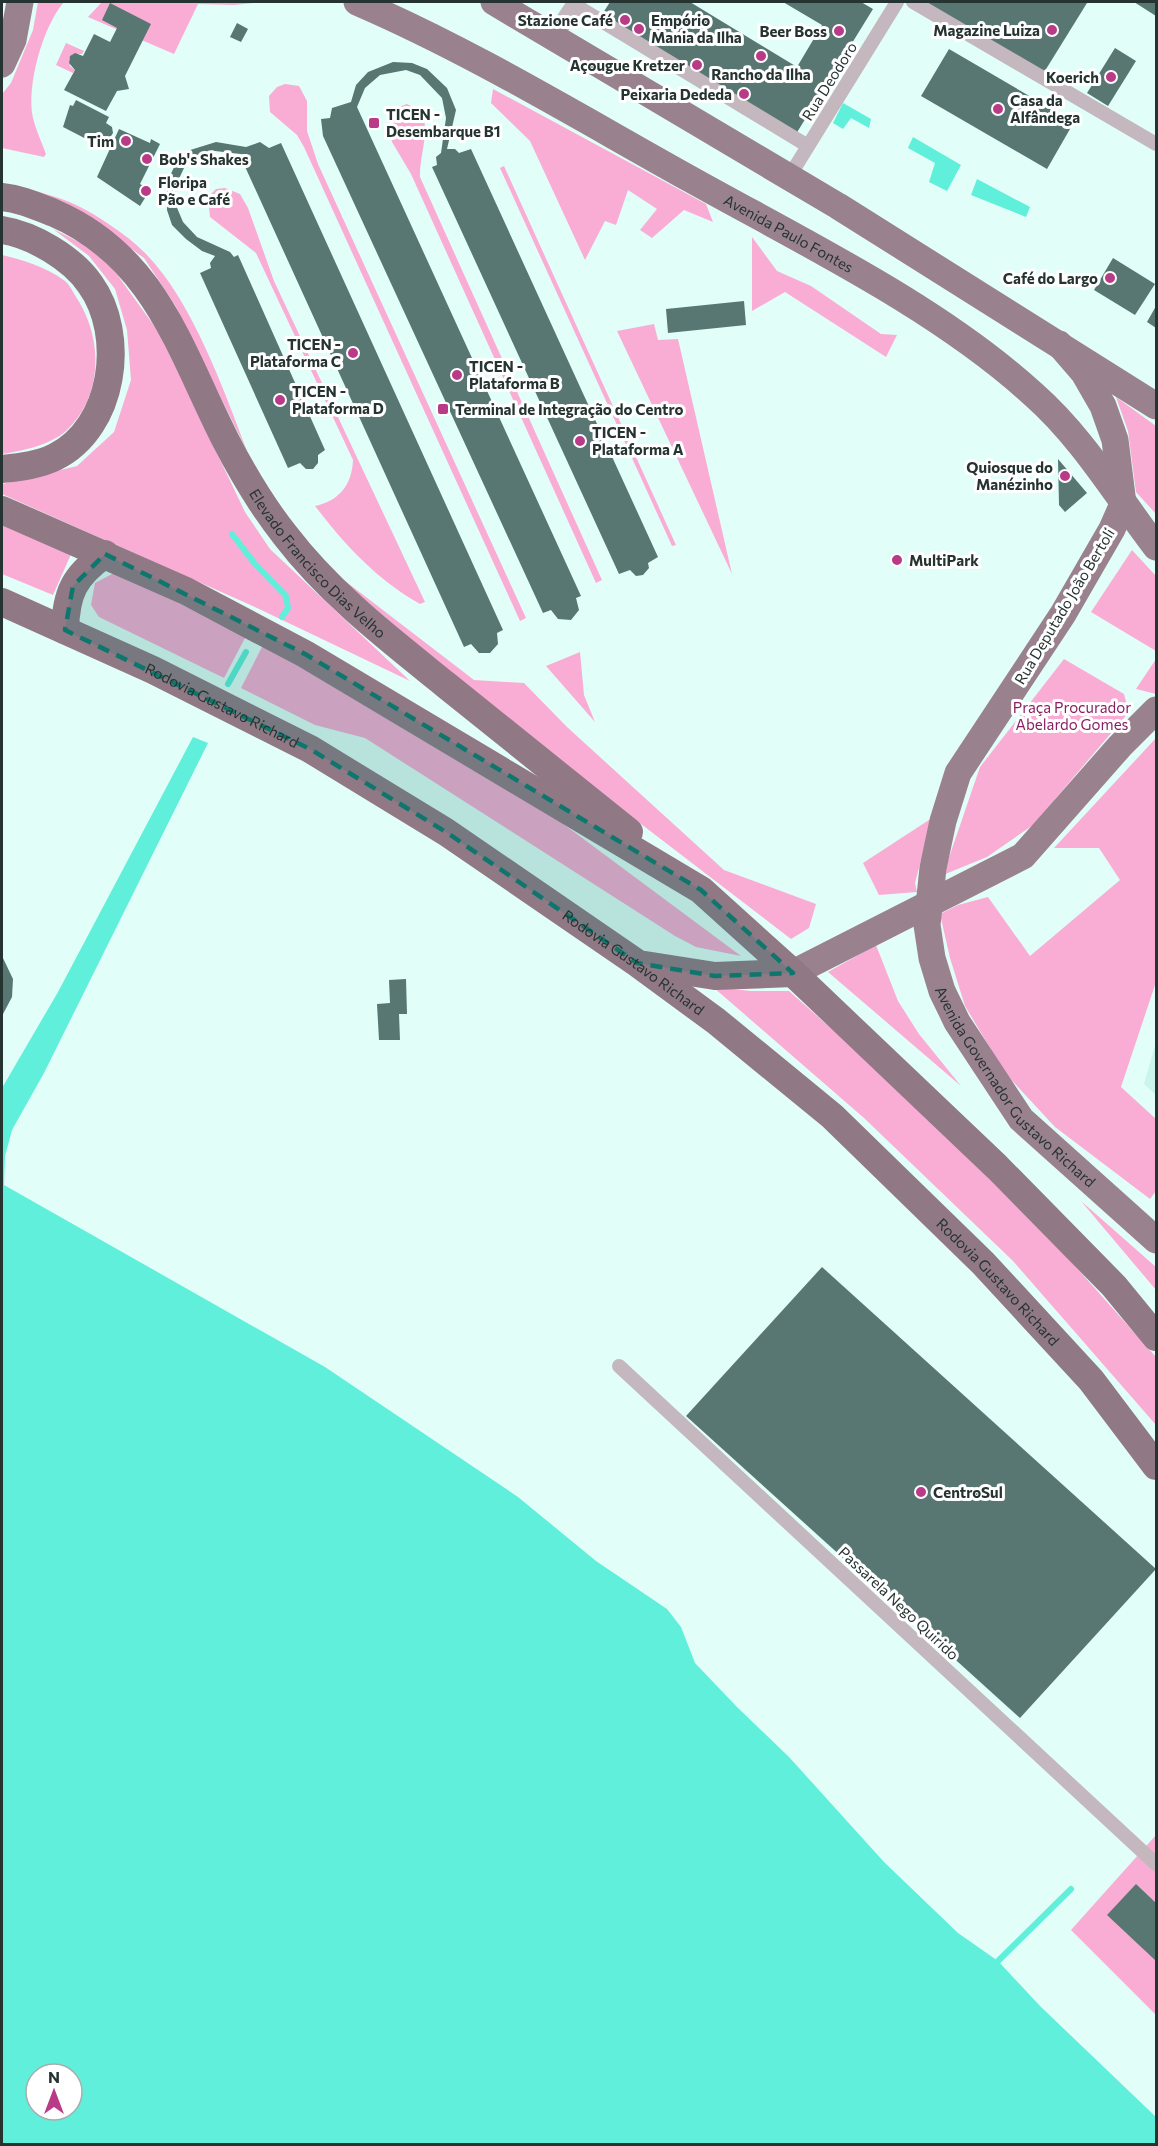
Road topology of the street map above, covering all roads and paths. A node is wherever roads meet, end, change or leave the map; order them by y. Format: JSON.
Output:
{"nodes":[{"id":1,"x":20,"y":2,"type":"edge"},
{"id":2,"x":357,"y":2,"type":"edge"},
{"id":3,"x":494,"y":2,"type":"edge"},
{"id":4,"x":897,"y":2,"type":"edge"},
{"id":5,"x":914,"y":2,"type":"edge"},
{"id":6,"x":576,"y":3,"type":"edge"},
{"id":7,"x":554,"y":36,"type":"junction"},
{"id":8,"x":2,"y":64,"type":"edge"},
{"id":9,"x":1154,"y":138,"type":"edge"},
{"id":10,"x":808,"y":146,"type":"junction"},
{"id":11,"x":789,"y":177,"type":"junction"},
{"id":12,"x":2,"y":197,"type":"edge"},
{"id":13,"x":2,"y":230,"type":"edge"},
{"id":14,"x":1059,"y":344,"type":"junction"},
{"id":15,"x":1156,"y":406,"type":"edge"},
{"id":16,"x":2,"y":469,"type":"edge"},
{"id":17,"x":1123,"y":504,"type":"junction"},
{"id":18,"x":2,"y":510,"type":"edge"},
{"id":19,"x":1156,"y":547,"type":"edge"},
{"id":20,"x":105,"y":554,"type":"junction"},
{"id":21,"x":2,"y":602,"type":"edge"},
{"id":22,"x":2,"y":619,"type":"edge"},
{"id":23,"x":65,"y":630,"type":"junction"},
{"id":24,"x":153,"y":670,"type":"junction"},
{"id":25,"x":1156,"y":710,"type":"edge"},
{"id":26,"x":701,"y":890,"type":"junction"},
{"id":27,"x":928,"y":905,"type":"junction"},
{"id":28,"x":638,"y":963,"type":"junction"},
{"id":29,"x":793,"y":973,"type":"junction"},
{"id":30,"x":1156,"y":1239,"type":"edge"},
{"id":31,"x":1156,"y":1336,"type":"edge"},
{"id":32,"x":619,"y":1366,"type":"dead end"},
{"id":33,"x":1156,"y":1466,"type":"edge"},
{"id":34,"x":1156,"y":1864,"type":"edge"}],
"edges":[{"from":1,"to":8,"type":"main road"},
{"from":2,"to":17,"type":"main road","name":"Avenida Paulo Fontes"},
{"from":3,"to":7,"type":"main road"},
{"from":4,"to":10,"type":"street","name":"Rua Deodoro"},
{"from":5,"to":9,"type":"street"},
{"from":6,"to":7,"type":"street"},
{"from":6,"to":10,"type":"street"},
{"from":7,"to":11,"type":"main road"},
{"from":10,"to":11,"type":"street","name":"Rua Deodoro"},
{"from":11,"to":14,"type":"main road"},
{"from":12,"to":26,"type":"highway","name":"Elevado Francisco Dias Velho"},
{"from":13,"to":16,"type":"highway"},
{"from":14,"to":15,"type":"main road"},
{"from":14,"to":17,"type":"main road"},
{"from":17,"to":19,"type":"main road","name":"Avenida Paulo Fontes"},
{"from":17,"to":27,"type":"main road","name":"Rua Deputado João Bertoli"},
{"from":18,"to":20,"type":"highway"},
{"from":20,"to":23,"type":"highway"},
{"from":20,"to":26,"type":"highway"},
{"from":21,"to":23,"type":"highway","name":"Rodovia Gustavo Richard"},
{"from":22,"to":24,"type":"highway"},
{"from":23,"to":24,"type":"highway","name":"Rodovia Gustavo Richard"},
{"from":24,"to":28,"type":"highway","name":"Rodovia Gustavo Richard"},
{"from":25,"to":27,"type":"main road"},
{"from":26,"to":29,"type":"highway"},
{"from":27,"to":29,"type":"main road"},
{"from":27,"to":30,"type":"main road","name":"Avenida Governador Gustavo Richard"},
{"from":28,"to":29,"type":"highway"},
{"from":28,"to":33,"type":"highway","name":"Rodovia Gustavo Richard"},
{"from":29,"to":31,"type":"highway"},
{"from":32,"to":34,"type":"street","name":"Passarela Nego Quirido"}]}
